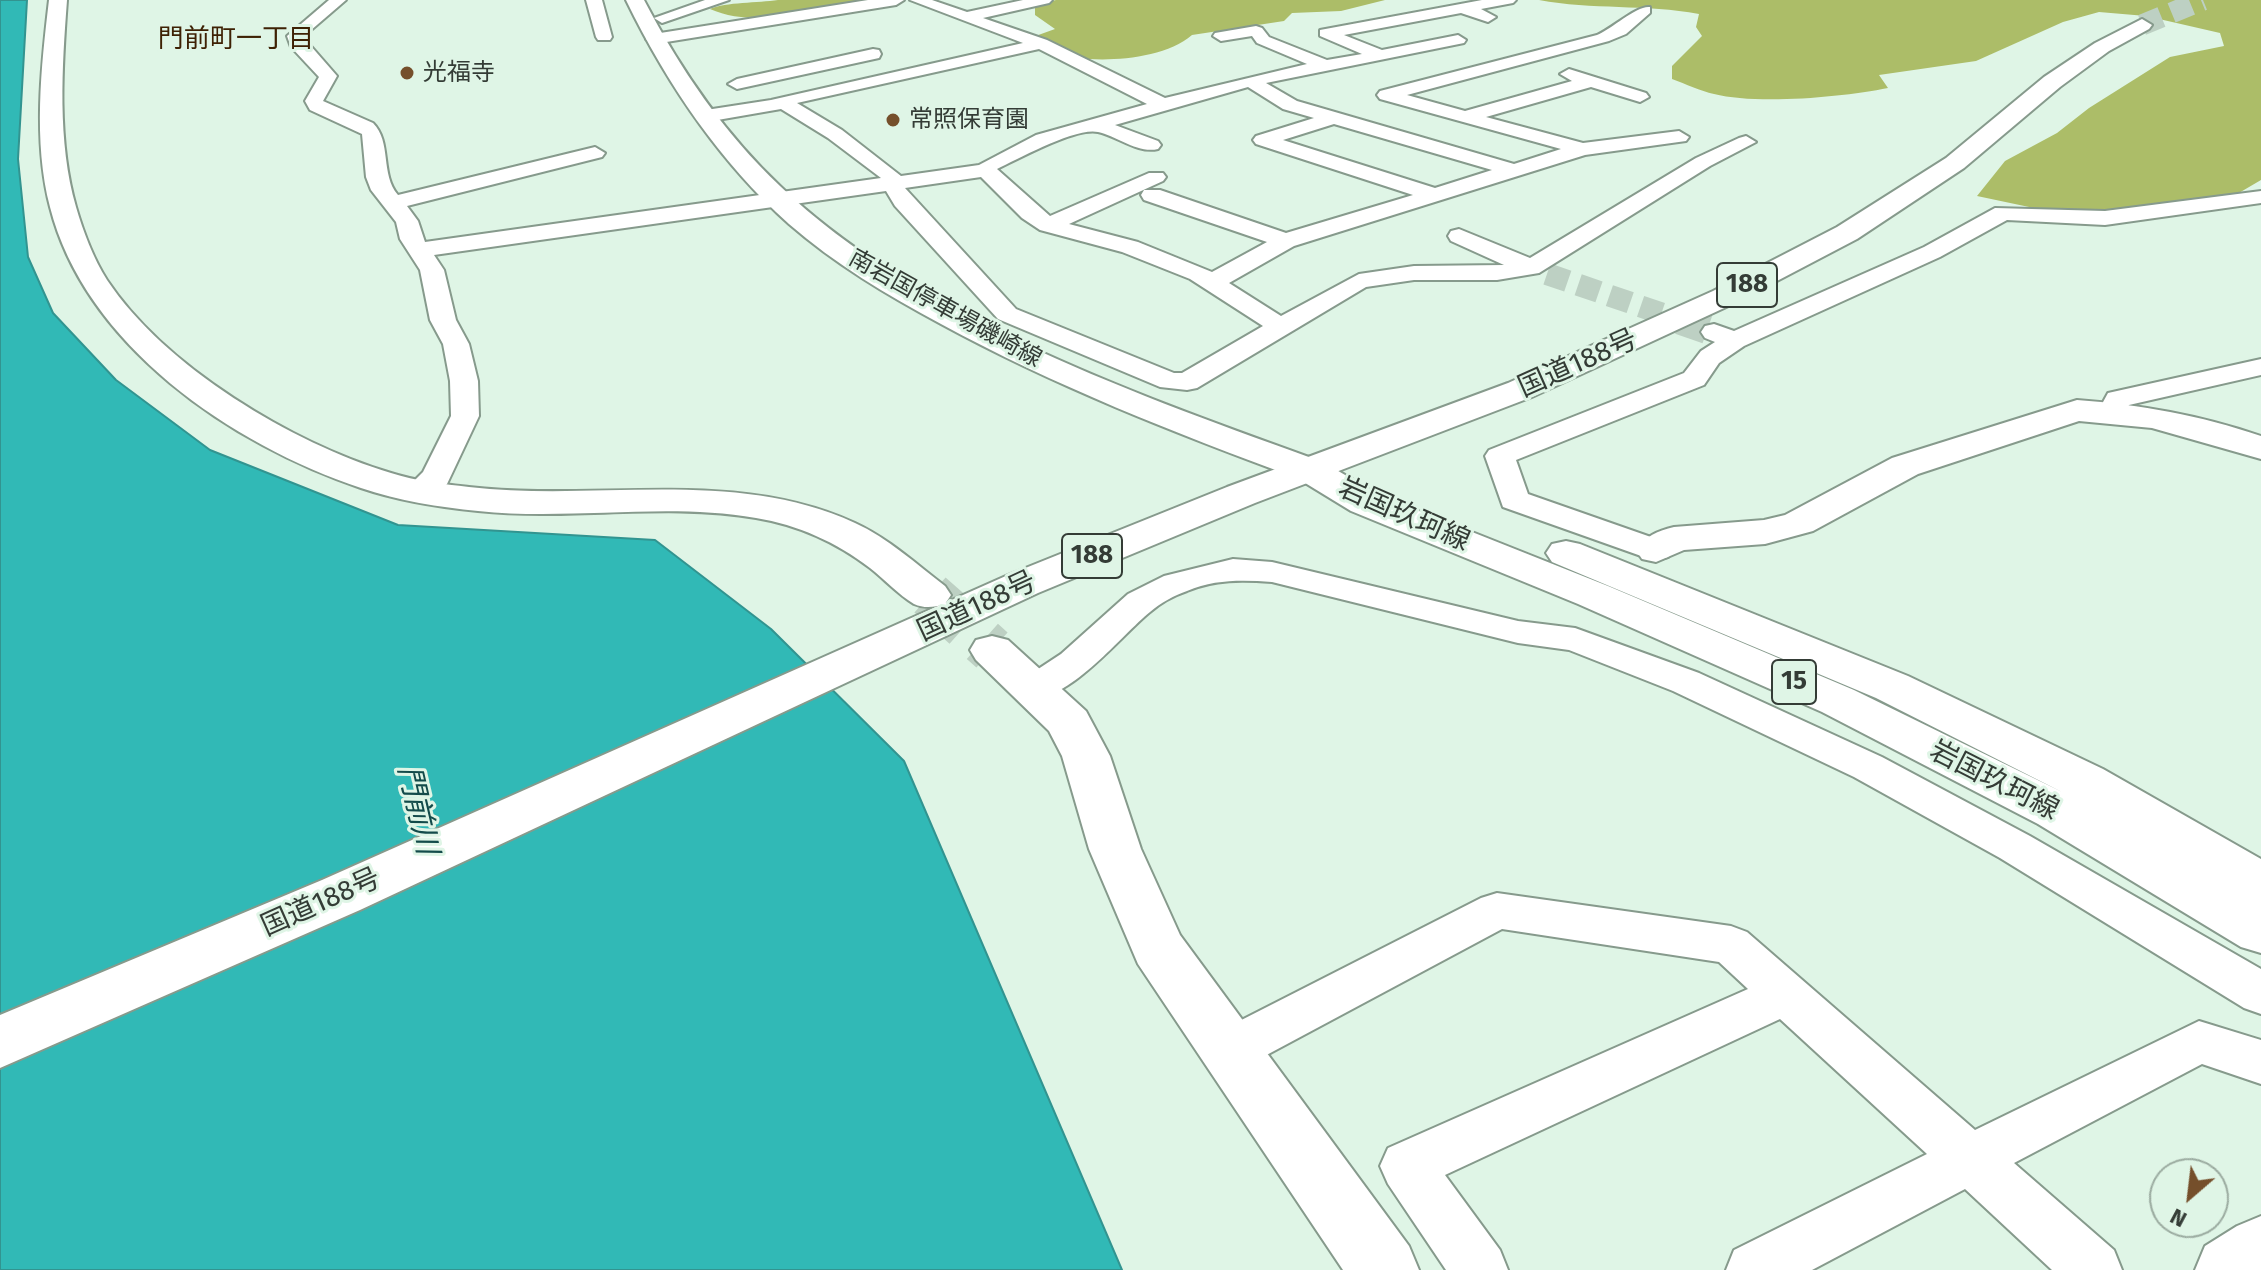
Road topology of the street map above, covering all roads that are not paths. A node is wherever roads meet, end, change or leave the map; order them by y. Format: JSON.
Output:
{"nodes":[{"id":1,"x":58,"y":0,"type":"edge"},
{"id":2,"x":338,"y":0,"type":"edge"},
{"id":3,"x":594,"y":0,"type":"edge"},
{"id":4,"x":721,"y":0,"type":"edge"},
{"id":5,"x":896,"y":0,"type":"edge"},
{"id":6,"x":918,"y":0,"type":"edge"},
{"id":7,"x":1044,"y":0,"type":"edge"},
{"id":8,"x":1508,"y":0,"type":"edge"},
{"id":9,"x":1462,"y":8,"type":"junction"},
{"id":10,"x":821,"y":14,"type":"junction"},
{"id":11,"x":970,"y":16,"type":"junction"},
{"id":12,"x":1633,"y":16,"type":"dead end"},
{"id":13,"x":1488,"y":17,"type":"dead end"},
{"id":14,"x":644,"y":19,"type":"edge"},
{"id":15,"x":846,"y":24,"type":"dead end"},
{"id":16,"x":2142,"y":25,"type":"tunnel mouth"},
{"id":17,"x":1571,"y":26,"type":"dead end"},
{"id":18,"x":1221,"y":36,"type":"dead end"},
{"id":19,"x":1609,"y":36,"type":"junction"},
{"id":20,"x":604,"y":37,"type":"dead end"},
{"id":21,"x":1458,"y":40,"type":"dead end"},
{"id":22,"x":1041,"y":44,"type":"junction"},
{"id":23,"x":873,"y":54,"type":"dead end"},
{"id":24,"x":1382,"y":56,"type":"junction"},
{"id":25,"x":1522,"y":59,"type":"junction"},
{"id":26,"x":1326,"y":66,"type":"junction"},
{"id":27,"x":718,"y":78,"type":"dead end"},
{"id":28,"x":1250,"y":81,"type":"junction"},
{"id":29,"x":1592,"y":81,"type":"junction"},
{"id":30,"x":737,"y":84,"type":"junction"},
{"id":31,"x":1640,"y":97,"type":"dead end"},
{"id":32,"x":782,"y":102,"type":"junction"},
{"id":33,"x":1166,"y":106,"type":"junction"},
{"id":34,"x":706,"y":116,"type":"junction"},
{"id":35,"x":1466,"y":116,"type":"junction"},
{"id":36,"x":1334,"y":118,"type":"junction"},
{"id":37,"x":1095,"y":124,"type":"junction"},
{"id":38,"x":1679,"y":137,"type":"dead end"},
{"id":39,"x":1746,"y":142,"type":"dead end"},
{"id":40,"x":1151,"y":145,"type":"dead end"},
{"id":41,"x":1583,"y":149,"type":"junction"},
{"id":42,"x":595,"y":153,"type":"dead end"},
{"id":43,"x":986,"y":170,"type":"junction"},
{"id":44,"x":1513,"y":170,"type":"junction"},
{"id":45,"x":893,"y":185,"type":"junction"},
{"id":46,"x":1435,"y":195,"type":"junction"},
{"id":47,"x":2261,"y":197,"type":"edge"},
{"id":48,"x":780,"y":201,"type":"junction"},
{"id":49,"x":393,"y":203,"type":"junction"},
{"id":50,"x":1048,"y":225,"type":"junction"},
{"id":51,"x":1459,"y":236,"type":"dead end"},
{"id":52,"x":1286,"y":241,"type":"junction"},
{"id":53,"x":420,"y":250,"type":"junction"},
{"id":54,"x":1539,"y":271,"type":"junction"},
{"id":55,"x":1214,"y":281,"type":"junction"},
{"id":56,"x":1283,"y":328,"type":"junction"},
{"id":57,"x":2261,"y":367,"type":"edge"},
{"id":58,"x":2111,"y":413,"type":"junction"},
{"id":59,"x":2261,"y":448,"type":"edge"},
{"id":60,"x":1310,"y":470,"type":"junction"},
{"id":61,"x":420,"y":491,"type":"junction"},
{"id":62,"x":1656,"y":550,"type":"joint"},
{"id":63,"x":930,"y":595,"type":"tunnel mouth"},
{"id":64,"x":992,"y":650,"type":"tunnel mouth"},
{"id":65,"x":1036,"y":688,"type":"junction"},
{"id":66,"x":2261,"y":885,"type":"edge"},
{"id":67,"x":2261,"y":931,"type":"edge"},
{"id":68,"x":1786,"y":994,"type":"junction"},
{"id":69,"x":2261,"y":994,"type":"edge"},
{"id":70,"x":0,"y":1042,"type":"edge"},
{"id":71,"x":1228,"y":1051,"type":"junction"},
{"id":72,"x":2261,"y":1062,"type":"edge"},
{"id":73,"x":1971,"y":1158,"type":"junction"},
{"id":74,"x":2261,"y":1250,"type":"edge"},
{"id":75,"x":1384,"y":1270,"type":"edge"},
{"id":76,"x":1480,"y":1270,"type":"edge"},
{"id":77,"x":1754,"y":1270,"type":"edge"},
{"id":78,"x":2094,"y":1270,"type":"edge"},
{"id":79,"x":2230,"y":1270,"type":"edge"}],
"edges":[{"from":1,"to":61,"type":"main road"},
{"from":2,"to":49,"type":"street"},
{"from":3,"to":20,"type":"street"},
{"from":4,"to":14,"type":"street"},
{"from":5,"to":10,"type":"street"},
{"from":6,"to":11,"type":"street"},
{"from":7,"to":11,"type":"street"},
{"from":8,"to":9,"type":"street"},
{"from":9,"to":13,"type":"street"},
{"from":9,"to":24,"type":"street"},
{"from":10,"to":14,"type":"street"},
{"from":10,"to":15,"type":"street"},
{"from":11,"to":22,"type":"street"},
{"from":12,"to":19,"type":"street"},
{"from":14,"to":34,"type":"main road","name":"南岩国停車場磯崎線"},
{"from":16,"to":60,"type":"main road","name":"国道188号","number":"188"},
{"from":17,"to":19,"type":"street"},
{"from":18,"to":26,"type":"street"},
{"from":19,"to":25,"type":"street"},
{"from":21,"to":24,"type":"street"},
{"from":22,"to":32,"type":"street"},
{"from":22,"to":33,"type":"street"},
{"from":23,"to":30,"type":"street"},
{"from":24,"to":26,"type":"street"},
{"from":25,"to":29,"type":"street"},
{"from":25,"to":35,"type":"street"},
{"from":26,"to":28,"type":"street"},
{"from":27,"to":30,"type":"street"},
{"from":28,"to":33,"type":"street"},
{"from":28,"to":36,"type":"street"},
{"from":29,"to":31,"type":"street"},
{"from":29,"to":35,"type":"street"},
{"from":30,"to":32,"type":"street"},
{"from":32,"to":34,"type":"street"},
{"from":32,"to":45,"type":"street"},
{"from":33,"to":37,"type":"street"},
{"from":34,"to":48,"type":"main road","name":"南岩国停車場磯崎線"},
{"from":35,"to":41,"type":"street"},
{"from":36,"to":44,"type":"street"},
{"from":36,"to":46,"type":"street"},
{"from":37,"to":40,"type":"street"},
{"from":37,"to":43,"type":"street"},
{"from":38,"to":41,"type":"street"},
{"from":39,"to":54,"type":"street"},
{"from":41,"to":44,"type":"street"},
{"from":42,"to":49,"type":"street"},
{"from":43,"to":45,"type":"street"},
{"from":43,"to":50,"type":"street"},
{"from":44,"to":46,"type":"street"},
{"from":45,"to":48,"type":"street"},
{"from":45,"to":56,"type":"street"},
{"from":46,"to":52,"type":"street"},
{"from":47,"to":62,"type":"street"},
{"from":48,"to":53,"type":"street"},
{"from":48,"to":60,"type":"main road","name":"南岩国停車場磯崎線"},
{"from":49,"to":53,"type":"street"},
{"from":50,"to":52,"type":"street"},
{"from":50,"to":55,"type":"street"},
{"from":51,"to":54,"type":"street"},
{"from":52,"to":55,"type":"street"},
{"from":53,"to":61,"type":"street"},
{"from":54,"to":56,"type":"street"},
{"from":55,"to":56,"type":"street"},
{"from":57,"to":58,"type":"street"},
{"from":58,"to":59,"type":"main road"},
{"from":58,"to":62,"type":"main road"},
{"from":60,"to":66,"type":"main road","name":"岩国玖珂線","number":"15"},
{"from":60,"to":67,"type":"main road","name":"岩国玖珂線","number":"15"},
{"from":60,"to":70,"type":"main road","name":"国道188号","number":"188"},
{"from":61,"to":63,"type":"main road"},
{"from":64,"to":65,"type":"main road"},
{"from":65,"to":69,"type":"street"},
{"from":65,"to":71,"type":"main road"},
{"from":68,"to":71,"type":"street"},
{"from":68,"to":73,"type":"street"},
{"from":68,"to":76,"type":"street"},
{"from":71,"to":75,"type":"main road"},
{"from":72,"to":73,"type":"street"},
{"from":73,"to":77,"type":"street"},
{"from":73,"to":78,"type":"street"},
{"from":74,"to":79,"type":"main road"}]}
